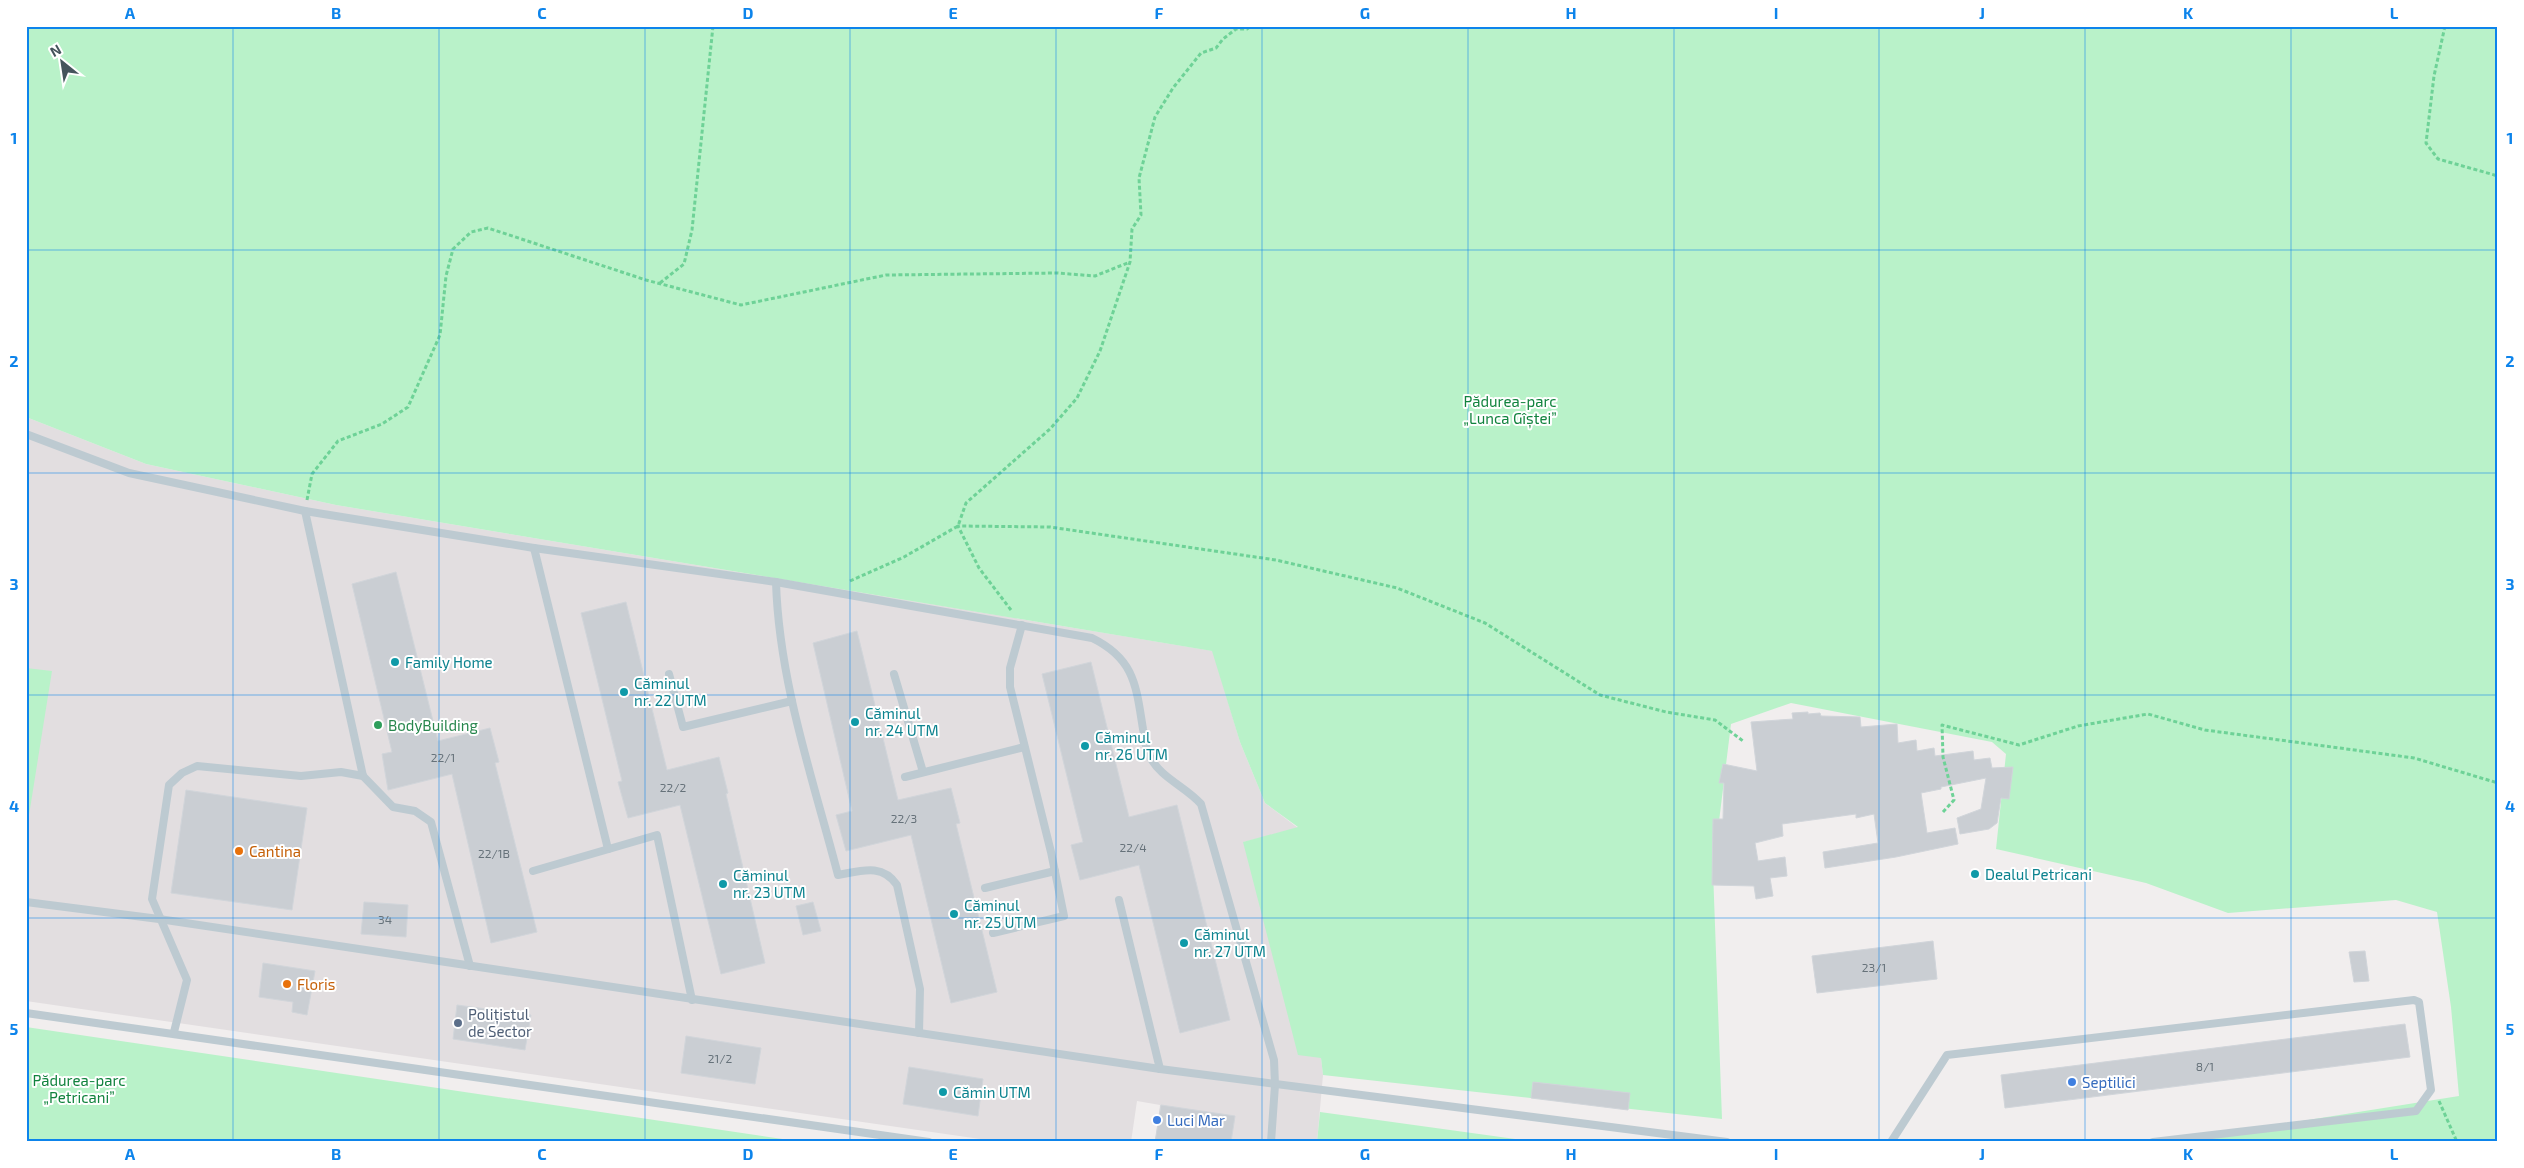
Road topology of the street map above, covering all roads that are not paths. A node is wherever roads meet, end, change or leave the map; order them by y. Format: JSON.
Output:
{"nodes":[{"id":1,"x":26,"y":434,"type":"edge"},
{"id":2,"x":306,"y":511,"type":"junction"},
{"id":3,"x":534,"y":548,"type":"junction"},
{"id":4,"x":776,"y":582,"type":"junction"},
{"id":5,"x":1022,"y":625,"type":"junction"},
{"id":6,"x":669,"y":674,"type":"dead end"},
{"id":7,"x":894,"y":674,"type":"dead end"},
{"id":8,"x":792,"y":701,"type":"junction"},
{"id":9,"x":1024,"y":747,"type":"junction"},
{"id":10,"x":923,"y":772,"type":"junction"},
{"id":11,"x":363,"y":776,"type":"junction"},
{"id":12,"x":905,"y":777,"type":"dead end"},
{"id":13,"x":608,"y":849,"type":"junction"},
{"id":14,"x":1055,"y":871,"type":"junction"},
{"id":15,"x":533,"y":872,"type":"dead end"},
{"id":16,"x":985,"y":888,"type":"dead end"},
{"id":17,"x":1119,"y":900,"type":"dead end"},
{"id":18,"x":26,"y":902,"type":"edge"},
{"id":19,"x":159,"y":920,"type":"junction"},
{"id":20,"x":993,"y":933,"type":"dead end"},
{"id":21,"x":470,"y":966,"type":"junction"},
{"id":22,"x":692,"y":1000,"type":"junction"},
{"id":23,"x":26,"y":1013,"type":"edge"},
{"id":24,"x":174,"y":1032,"type":"junction"},
{"id":25,"x":919,"y":1033,"type":"junction"},
{"id":26,"x":1160,"y":1069,"type":"junction"},
{"id":27,"x":1275,"y":1085,"type":"junction"},
{"id":28,"x":929,"y":1142,"type":"edge"},
{"id":29,"x":1271,"y":1142,"type":"edge"},
{"id":30,"x":1727,"y":1142,"type":"edge"},
{"id":31,"x":1891,"y":1142,"type":"edge"},
{"id":32,"x":2152,"y":1142,"type":"edge"}],
"edges":[{"from":1,"to":2,"type":"lane"},
{"from":2,"to":3,"type":"lane"},
{"from":2,"to":11,"type":"lane"},
{"from":3,"to":4,"type":"lane"},
{"from":3,"to":13,"type":"lane"},
{"from":4,"to":5,"type":"lane"},
{"from":4,"to":8,"type":"lane"},
{"from":5,"to":9,"type":"lane"},
{"from":5,"to":27,"type":"lane"},
{"from":6,"to":8,"type":"lane"},
{"from":7,"to":10,"type":"lane"},
{"from":8,"to":25,"type":"lane"},
{"from":9,"to":10,"type":"lane"},
{"from":9,"to":14,"type":"lane"},
{"from":10,"to":12,"type":"lane"},
{"from":11,"to":19,"type":"lane"},
{"from":11,"to":21,"type":"lane"},
{"from":13,"to":15,"type":"lane"},
{"from":13,"to":22,"type":"lane"},
{"from":14,"to":16,"type":"lane"},
{"from":14,"to":20,"type":"lane"},
{"from":17,"to":26,"type":"lane"},
{"from":18,"to":19,"type":"lane"},
{"from":19,"to":21,"type":"lane"},
{"from":19,"to":24,"type":"lane"},
{"from":21,"to":22,"type":"lane"},
{"from":22,"to":25,"type":"lane"},
{"from":23,"to":24,"type":"lane"},
{"from":24,"to":28,"type":"lane"},
{"from":25,"to":26,"type":"lane"},
{"from":26,"to":27,"type":"lane"},
{"from":27,"to":29,"type":"lane"},
{"from":27,"to":30,"type":"lane"},
{"from":31,"to":32,"type":"lane"}]}
